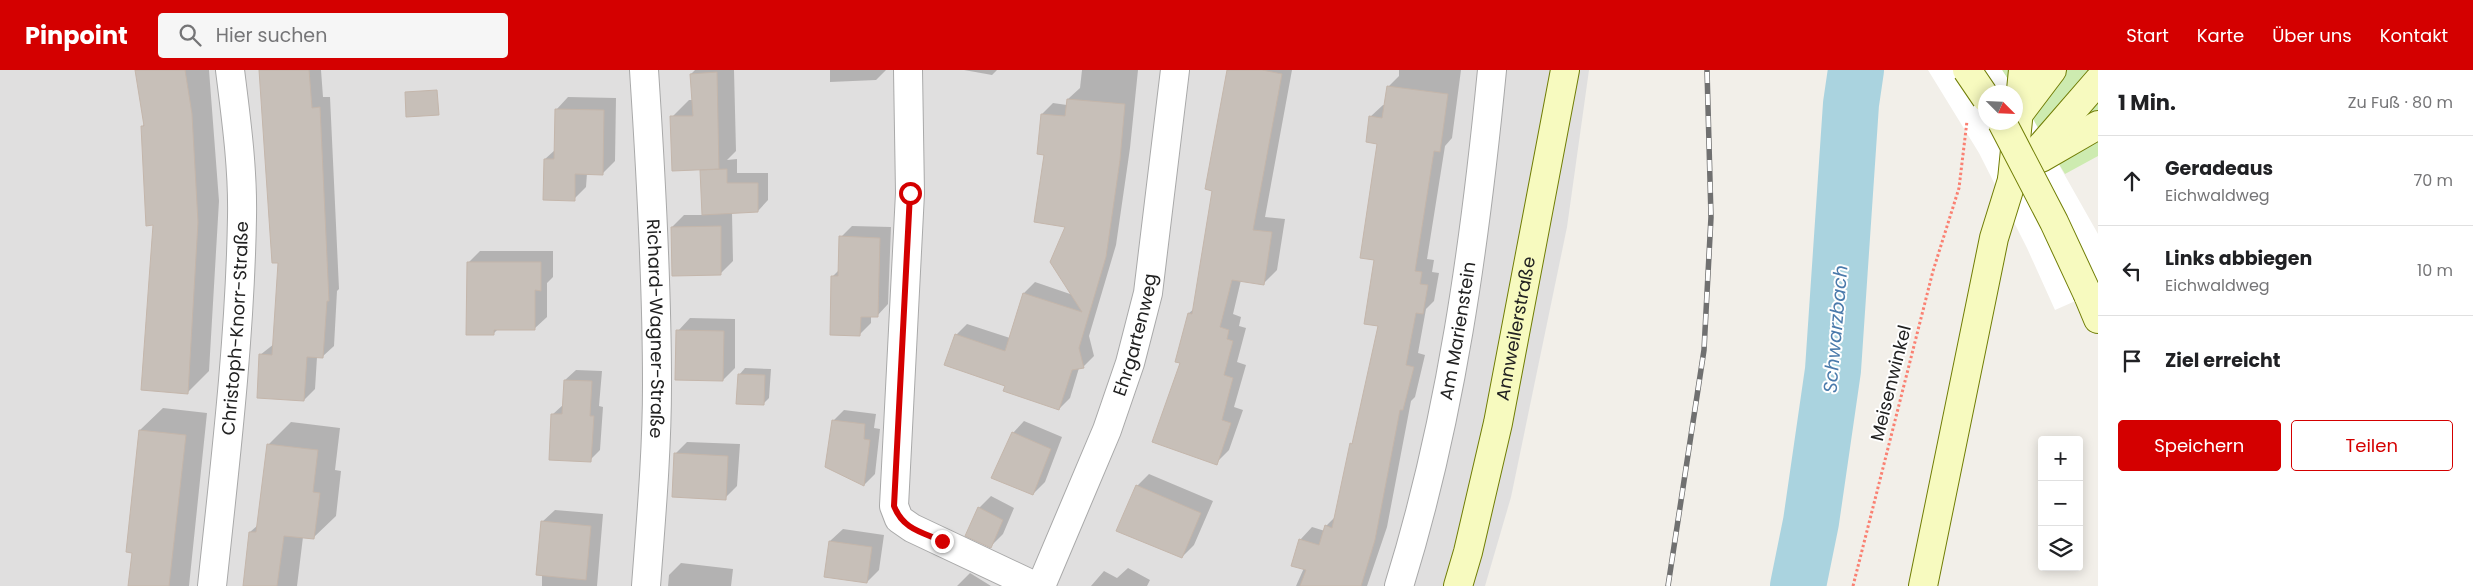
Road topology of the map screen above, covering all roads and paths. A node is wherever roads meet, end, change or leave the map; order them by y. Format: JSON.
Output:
{"nodes":[{"id":1,"x":230,"y":70,"type":"edge"},
{"id":2,"x":644,"y":70,"type":"edge"},
{"id":3,"x":908,"y":70,"type":"edge"},
{"id":4,"x":1175,"y":70,"type":"edge"},
{"id":5,"x":1492,"y":70,"type":"edge"},
{"id":6,"x":1566,"y":70,"type":"edge"},
{"id":7,"x":1967,"y":70,"type":"edge"},
{"id":8,"x":2023,"y":70,"type":"edge"},
{"id":9,"x":2052,"y":70,"type":"edge"},
{"id":10,"x":2098,"y":81,"type":"edge"},
{"id":11,"x":2019,"y":85,"type":"edge"},
{"id":12,"x":2023,"y":104,"type":"edge"},
{"id":13,"x":1977,"y":107,"type":"edge"},
{"id":14,"x":2098,"y":125,"type":"edge"},
{"id":15,"x":2010,"y":130,"type":"edge"},
{"id":16,"x":2015,"y":130,"type":"edge"},
{"id":17,"x":2012,"y":180,"type":"junction"},
{"id":18,"x":2093,"y":307,"type":"edge"},
{"id":19,"x":212,"y":586,"type":"edge"},
{"id":20,"x":646,"y":586,"type":"edge"},
{"id":21,"x":1035,"y":586,"type":"edge"},
{"id":22,"x":1041,"y":586,"type":"edge"},
{"id":23,"x":1399,"y":586,"type":"edge"},
{"id":24,"x":1458,"y":586,"type":"edge"},
{"id":25,"x":1853,"y":586,"type":"edge"},
{"id":26,"x":1922,"y":586,"type":"edge"}],
"edges":[{"from":1,"to":19,"type":"street","name":"Christoph-Knorr-Straße"},
{"from":2,"to":20,"type":"street","name":"Richard-Wagner-Straße"},
{"from":3,"to":21,"type":"street"},
{"from":4,"to":22,"type":"street","name":"Ehrgartenweg"},
{"from":5,"to":23,"type":"street","name":"Am Marienstein"},
{"from":6,"to":24,"type":"main road","name":"Annweilerstraße"},
{"from":7,"to":13,"type":"main road","bridge":true},
{"from":8,"to":11,"type":"main road"},
{"from":9,"to":12,"type":"main road"},
{"from":10,"to":17,"type":"main road"},
{"from":13,"to":25,"type":"path","name":"Meisenwinkel"},
{"from":14,"to":17,"type":"main road"},
{"from":15,"to":17,"type":"main road"},
{"from":16,"to":18,"type":"main road","bridge":true},
{"from":17,"to":26,"type":"main road"}]}
